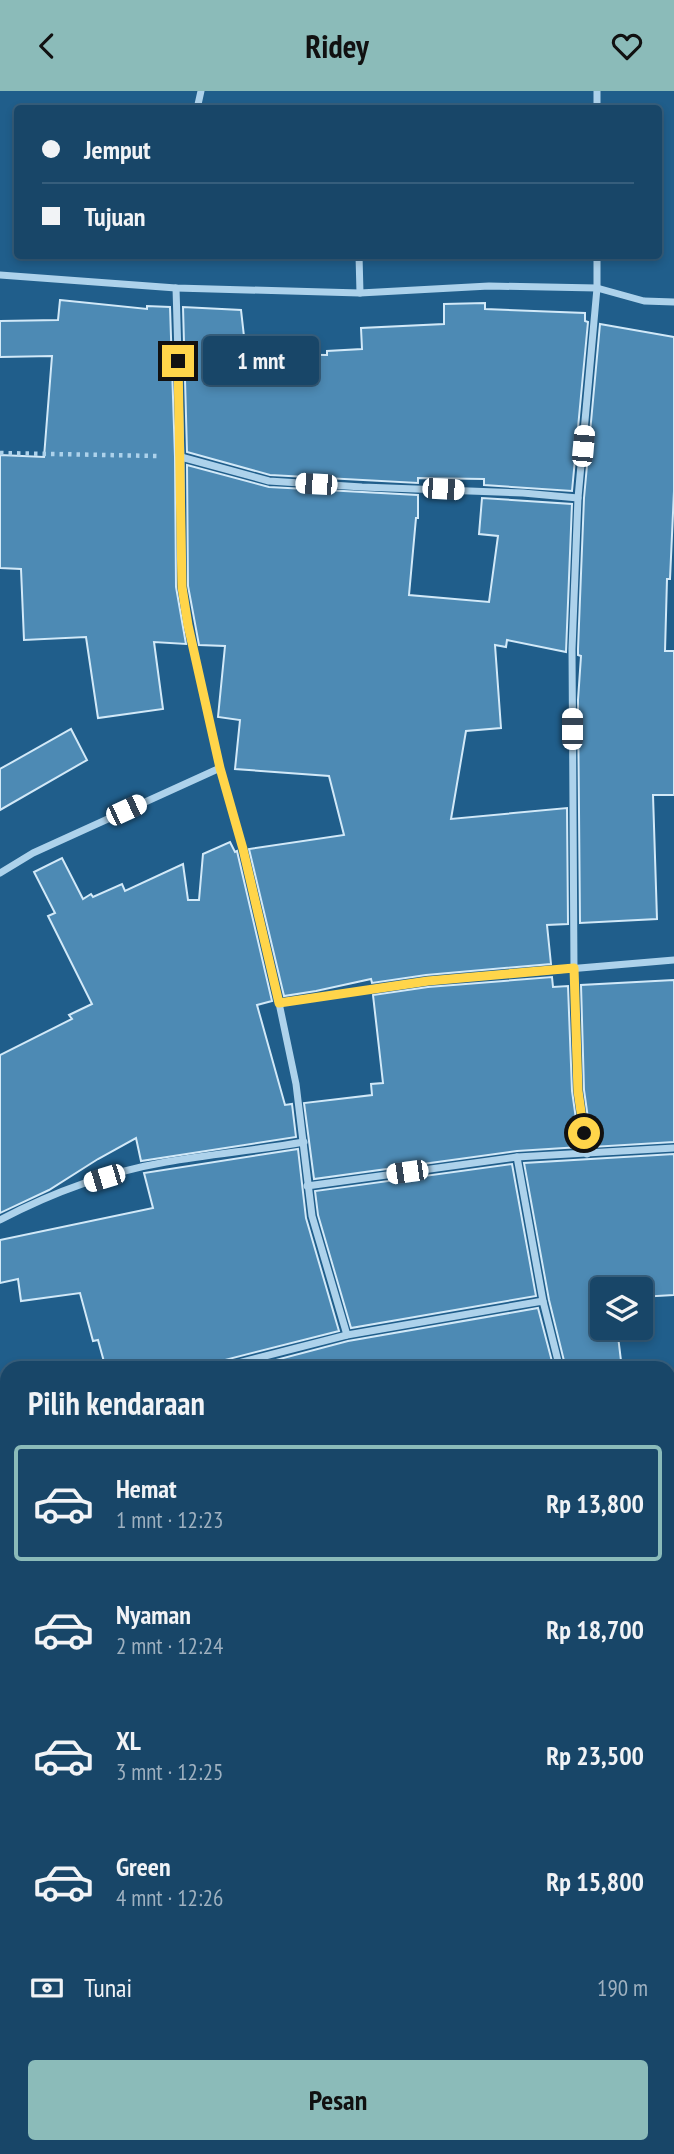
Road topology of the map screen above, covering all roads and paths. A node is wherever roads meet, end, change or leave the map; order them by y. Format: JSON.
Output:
{"nodes":[{"id":1,"x":359,"y":259,"type":"edge"},
{"id":2,"x":597,"y":259,"type":"edge"},
{"id":3,"x":0,"y":275,"type":"edge"},
{"id":4,"x":176,"y":288,"type":"junction"},
{"id":5,"x":597,"y":288,"type":"junction"},
{"id":6,"x":360,"y":293,"type":"junction"},
{"id":7,"x":674,"y":302,"type":"edge"},
{"id":8,"x":0,"y":453,"type":"edge"},
{"id":9,"x":181,"y":457,"type":"junction"},
{"id":10,"x":578,"y":498,"type":"junction"},
{"id":11,"x":220,"y":768,"type":"junction"},
{"id":12,"x":0,"y":873,"type":"edge"},
{"id":13,"x":674,"y":960,"type":"edge"},
{"id":14,"x":574,"y":968,"type":"junction"},
{"id":15,"x":279,"y":1003,"type":"junction"},
{"id":16,"x":304,"y":1142,"type":"junction"},
{"id":17,"x":674,"y":1148,"type":"edge"},
{"id":18,"x":587,"y":1154,"type":"junction"},
{"id":19,"x":517,"y":1157,"type":"junction"},
{"id":20,"x":307,"y":1186,"type":"junction"},
{"id":21,"x":0,"y":1220,"type":"edge"},
{"id":22,"x":543,"y":1301,"type":"junction"},
{"id":23,"x":347,"y":1335,"type":"junction"},
{"id":24,"x":246,"y":1361,"type":"edge"},
{"id":25,"x":558,"y":1361,"type":"edge"}],
"edges":[{"from":1,"to":6,"type":"street"},
{"from":2,"to":5,"type":"street"},
{"from":3,"to":4,"type":"street"},
{"from":4,"to":6,"type":"street"},
{"from":4,"to":9,"type":"street"},
{"from":5,"to":6,"type":"street"},
{"from":5,"to":7,"type":"street"},
{"from":5,"to":10,"type":"street"},
{"from":8,"to":9,"type":"path"},
{"from":9,"to":10,"type":"street"},
{"from":9,"to":11,"type":"street"},
{"from":10,"to":14,"type":"street"},
{"from":11,"to":12,"type":"street"},
{"from":11,"to":15,"type":"street"},
{"from":13,"to":14,"type":"street"},
{"from":14,"to":15,"type":"street"},
{"from":14,"to":18,"type":"street"},
{"from":15,"to":16,"type":"street"},
{"from":16,"to":20,"type":"street"},
{"from":16,"to":21,"type":"street"},
{"from":17,"to":18,"type":"street"},
{"from":18,"to":19,"type":"street"},
{"from":19,"to":20,"type":"street"},
{"from":19,"to":22,"type":"street"},
{"from":20,"to":23,"type":"street"},
{"from":22,"to":23,"type":"street"},
{"from":22,"to":25,"type":"street"},
{"from":23,"to":24,"type":"street"}]}
